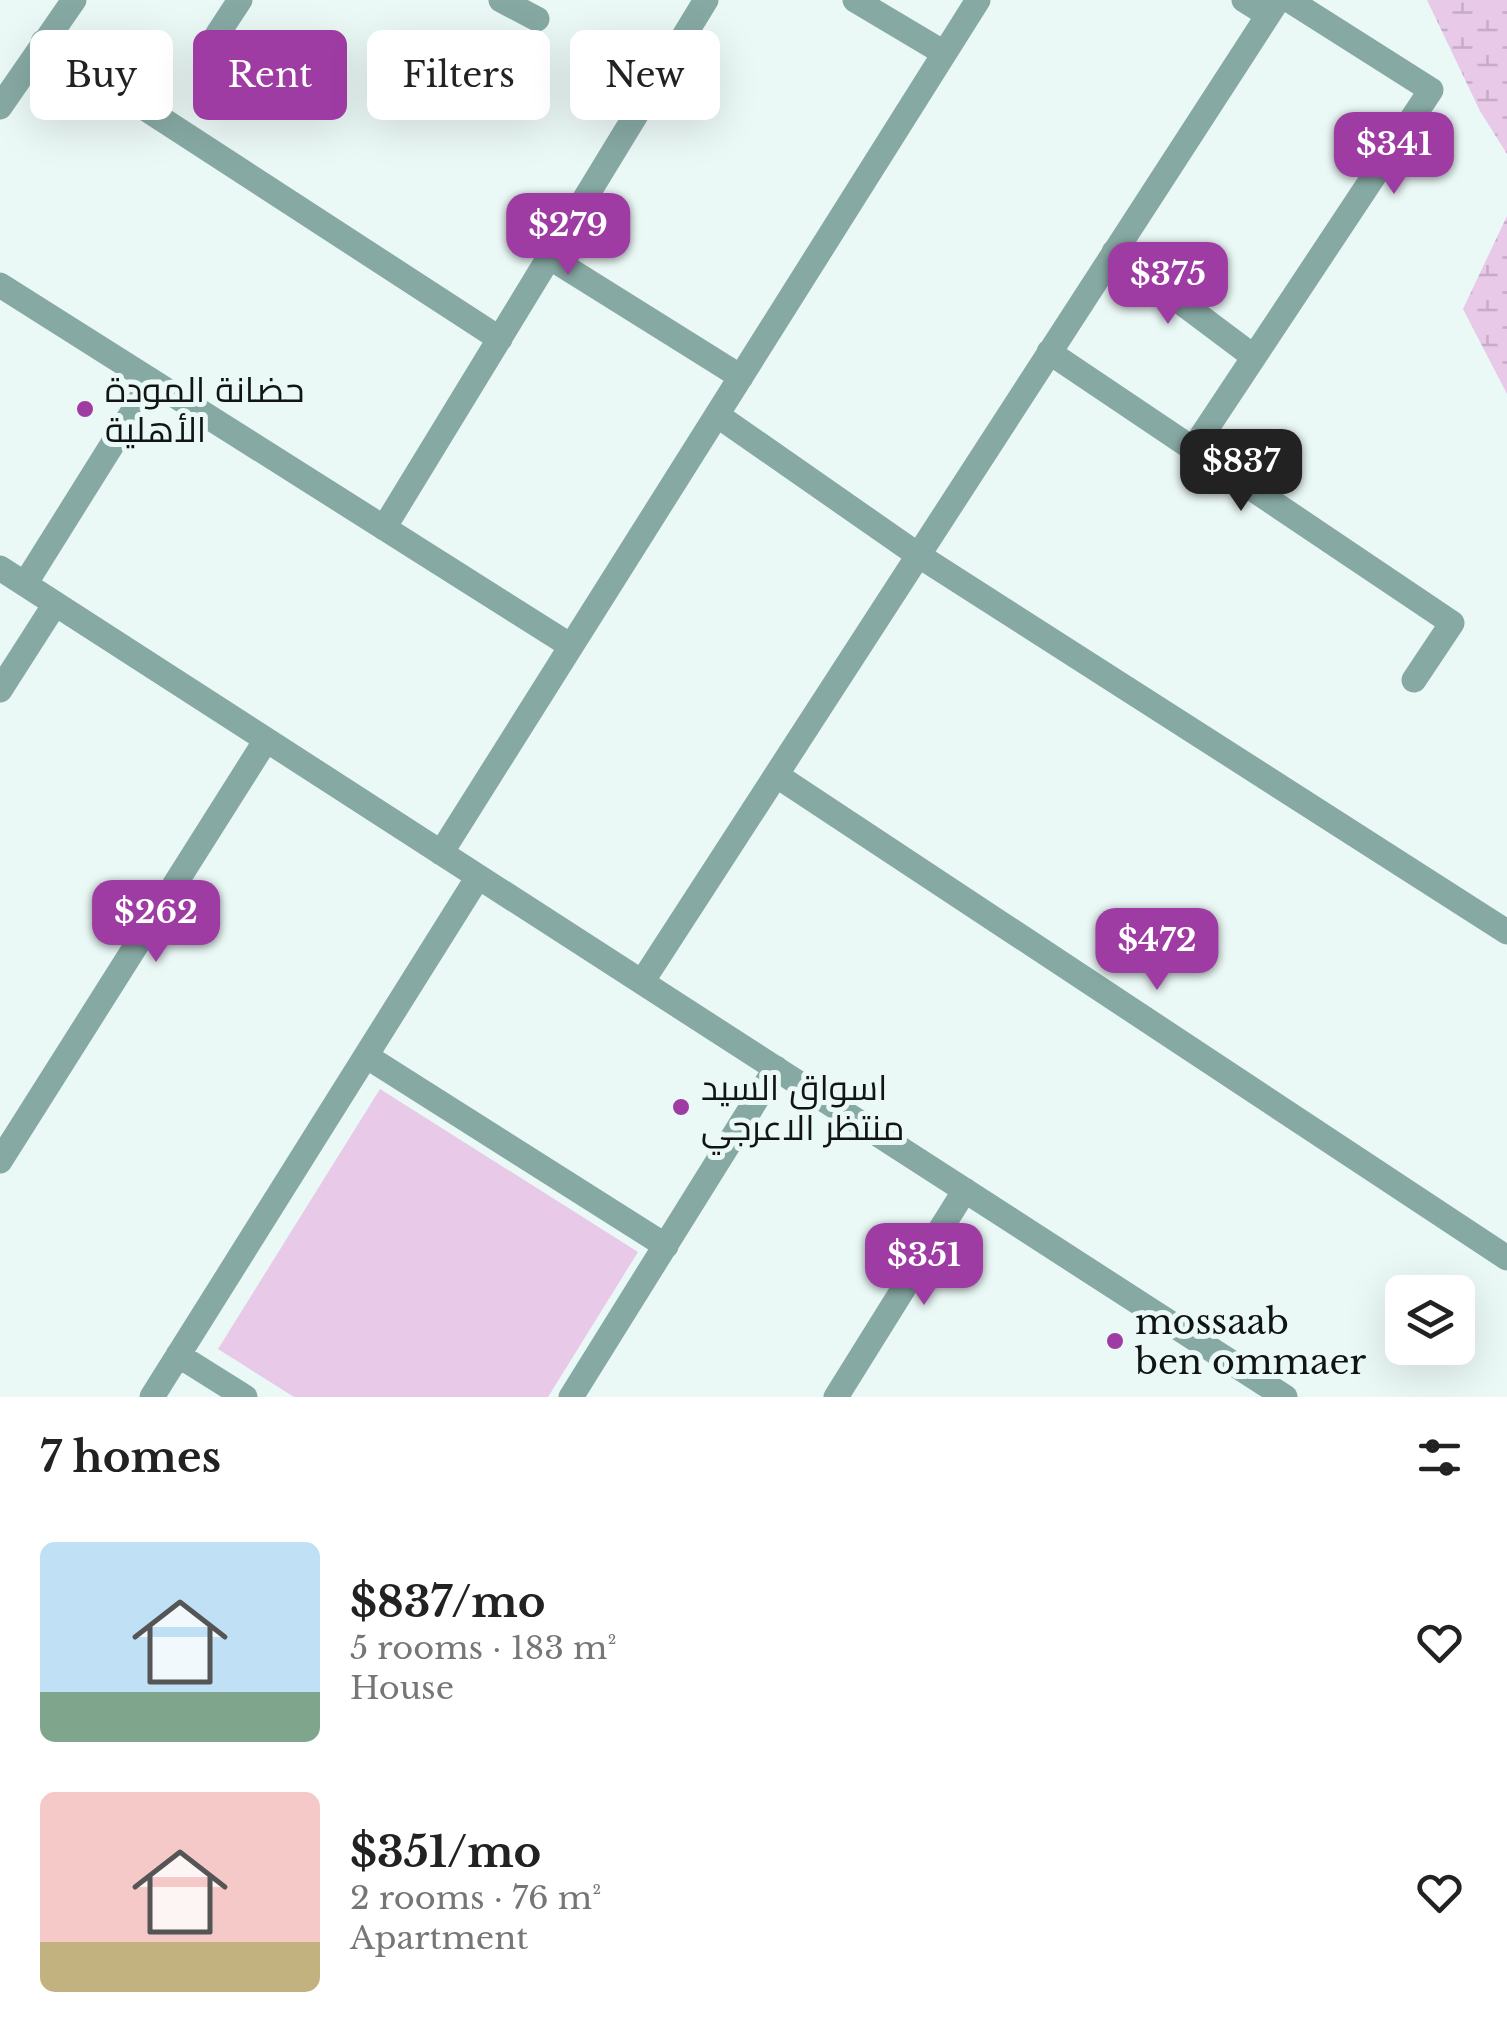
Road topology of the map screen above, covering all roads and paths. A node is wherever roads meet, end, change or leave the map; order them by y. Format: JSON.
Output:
{"nodes":[{"id":1,"x":74,"y":0,"type":"edge"},
{"id":2,"x":240,"y":0,"type":"edge"},
{"id":3,"x":501,"y":0,"type":"edge"},
{"id":4,"x":706,"y":0,"type":"edge"},
{"id":5,"x":856,"y":0,"type":"edge"},
{"id":6,"x":978,"y":0,"type":"edge"},
{"id":7,"x":1244,"y":0,"type":"edge"},
{"id":8,"x":1278,"y":5,"type":"edge"},
{"id":9,"x":536,"y":19,"type":"dead end"},
{"id":10,"x":52,"y":30,"type":"edge"},
{"id":11,"x":221,"y":30,"type":"edge"},
{"id":12,"x":944,"y":54,"type":"junction"},
{"id":13,"x":30,"y":61,"type":"edge"},
{"id":14,"x":0,"y":106,"type":"edge"},
{"id":15,"x":163,"y":120,"type":"edge"},
{"id":16,"x":1114,"y":252,"type":"junction"},
{"id":17,"x":549,"y":257,"type":"junction"},
{"id":18,"x":0,"y":285,"type":"edge"},
{"id":19,"x":500,"y":338,"type":"junction"},
{"id":20,"x":1050,"y":352,"type":"junction"},
{"id":21,"x":1254,"y":357,"type":"junction"},
{"id":22,"x":740,"y":377,"type":"junction"},
{"id":23,"x":152,"y":381,"type":"junction"},
{"id":24,"x":717,"y":415,"type":"junction"},
{"id":25,"x":1193,"y":449,"type":"junction"},
{"id":26,"x":384,"y":528,"type":"junction"},
{"id":27,"x":918,"y":555,"type":"junction"},
{"id":28,"x":0,"y":568,"type":"edge"},
{"id":29,"x":25,"y":584,"type":"junction"},
{"id":30,"x":55,"y":604,"type":"junction"},
{"id":31,"x":571,"y":646,"type":"junction"},
{"id":32,"x":1414,"y":680,"type":"dead end"},
{"id":33,"x":0,"y":690,"type":"edge"},
{"id":34,"x":266,"y":740,"type":"junction"},
{"id":35,"x":776,"y":774,"type":"junction"},
{"id":36,"x":442,"y":852,"type":"junction"},
{"id":37,"x":478,"y":877,"type":"junction"},
{"id":38,"x":1507,"y":932,"type":"edge"},
{"id":39,"x":642,"y":982,"type":"junction"},
{"id":40,"x":366,"y":1056,"type":"junction"},
{"id":41,"x":776,"y":1068,"type":"junction"},
{"id":42,"x":0,"y":1161,"type":"edge"},
{"id":43,"x":965,"y":1190,"type":"junction"},
{"id":44,"x":666,"y":1246,"type":"junction"},
{"id":45,"x":1507,"y":1258,"type":"edge"},
{"id":46,"x":178,"y":1355,"type":"junction"},
{"id":47,"x":152,"y":1397,"type":"edge"},
{"id":48,"x":245,"y":1397,"type":"edge"},
{"id":49,"x":571,"y":1397,"type":"edge"},
{"id":50,"x":836,"y":1397,"type":"edge"},
{"id":51,"x":1285,"y":1397,"type":"edge"}],
"edges":[{"from":1,"to":10,"type":"street"},
{"from":2,"to":11,"type":"street"},
{"from":3,"to":9,"type":"street"},
{"from":4,"to":17,"type":"street"},
{"from":5,"to":12,"type":"street"},
{"from":6,"to":12,"type":"street"},
{"from":7,"to":8,"type":"street"},
{"from":8,"to":16,"type":"street"},
{"from":8,"to":21,"type":"street"},
{"from":12,"to":22,"type":"street"},
{"from":13,"to":14,"type":"street"},
{"from":15,"to":19,"type":"street"},
{"from":16,"to":20,"type":"street"},
{"from":16,"to":21,"type":"street"},
{"from":17,"to":19,"type":"street"},
{"from":17,"to":22,"type":"street"},
{"from":18,"to":23,"type":"street"},
{"from":19,"to":26,"type":"street"},
{"from":20,"to":25,"type":"street"},
{"from":20,"to":27,"type":"street"},
{"from":21,"to":25,"type":"street"},
{"from":22,"to":24,"type":"street"},
{"from":23,"to":26,"type":"street"},
{"from":23,"to":29,"type":"street"},
{"from":24,"to":27,"type":"street"},
{"from":24,"to":31,"type":"street"},
{"from":25,"to":32,"type":"street"},
{"from":26,"to":31,"type":"street"},
{"from":27,"to":35,"type":"street"},
{"from":27,"to":38,"type":"street"},
{"from":28,"to":29,"type":"street"},
{"from":29,"to":30,"type":"street"},
{"from":30,"to":33,"type":"street"},
{"from":30,"to":34,"type":"street"},
{"from":31,"to":36,"type":"street"},
{"from":34,"to":36,"type":"street"},
{"from":34,"to":42,"type":"street"},
{"from":35,"to":39,"type":"street"},
{"from":35,"to":45,"type":"street"},
{"from":36,"to":37,"type":"street"},
{"from":37,"to":39,"type":"street"},
{"from":37,"to":40,"type":"street"},
{"from":39,"to":41,"type":"street"},
{"from":40,"to":44,"type":"street"},
{"from":40,"to":46,"type":"street"},
{"from":41,"to":43,"type":"street"},
{"from":41,"to":44,"type":"street"},
{"from":43,"to":50,"type":"street"},
{"from":43,"to":51,"type":"street"},
{"from":44,"to":49,"type":"street"},
{"from":46,"to":47,"type":"street"},
{"from":46,"to":48,"type":"street"}]}
